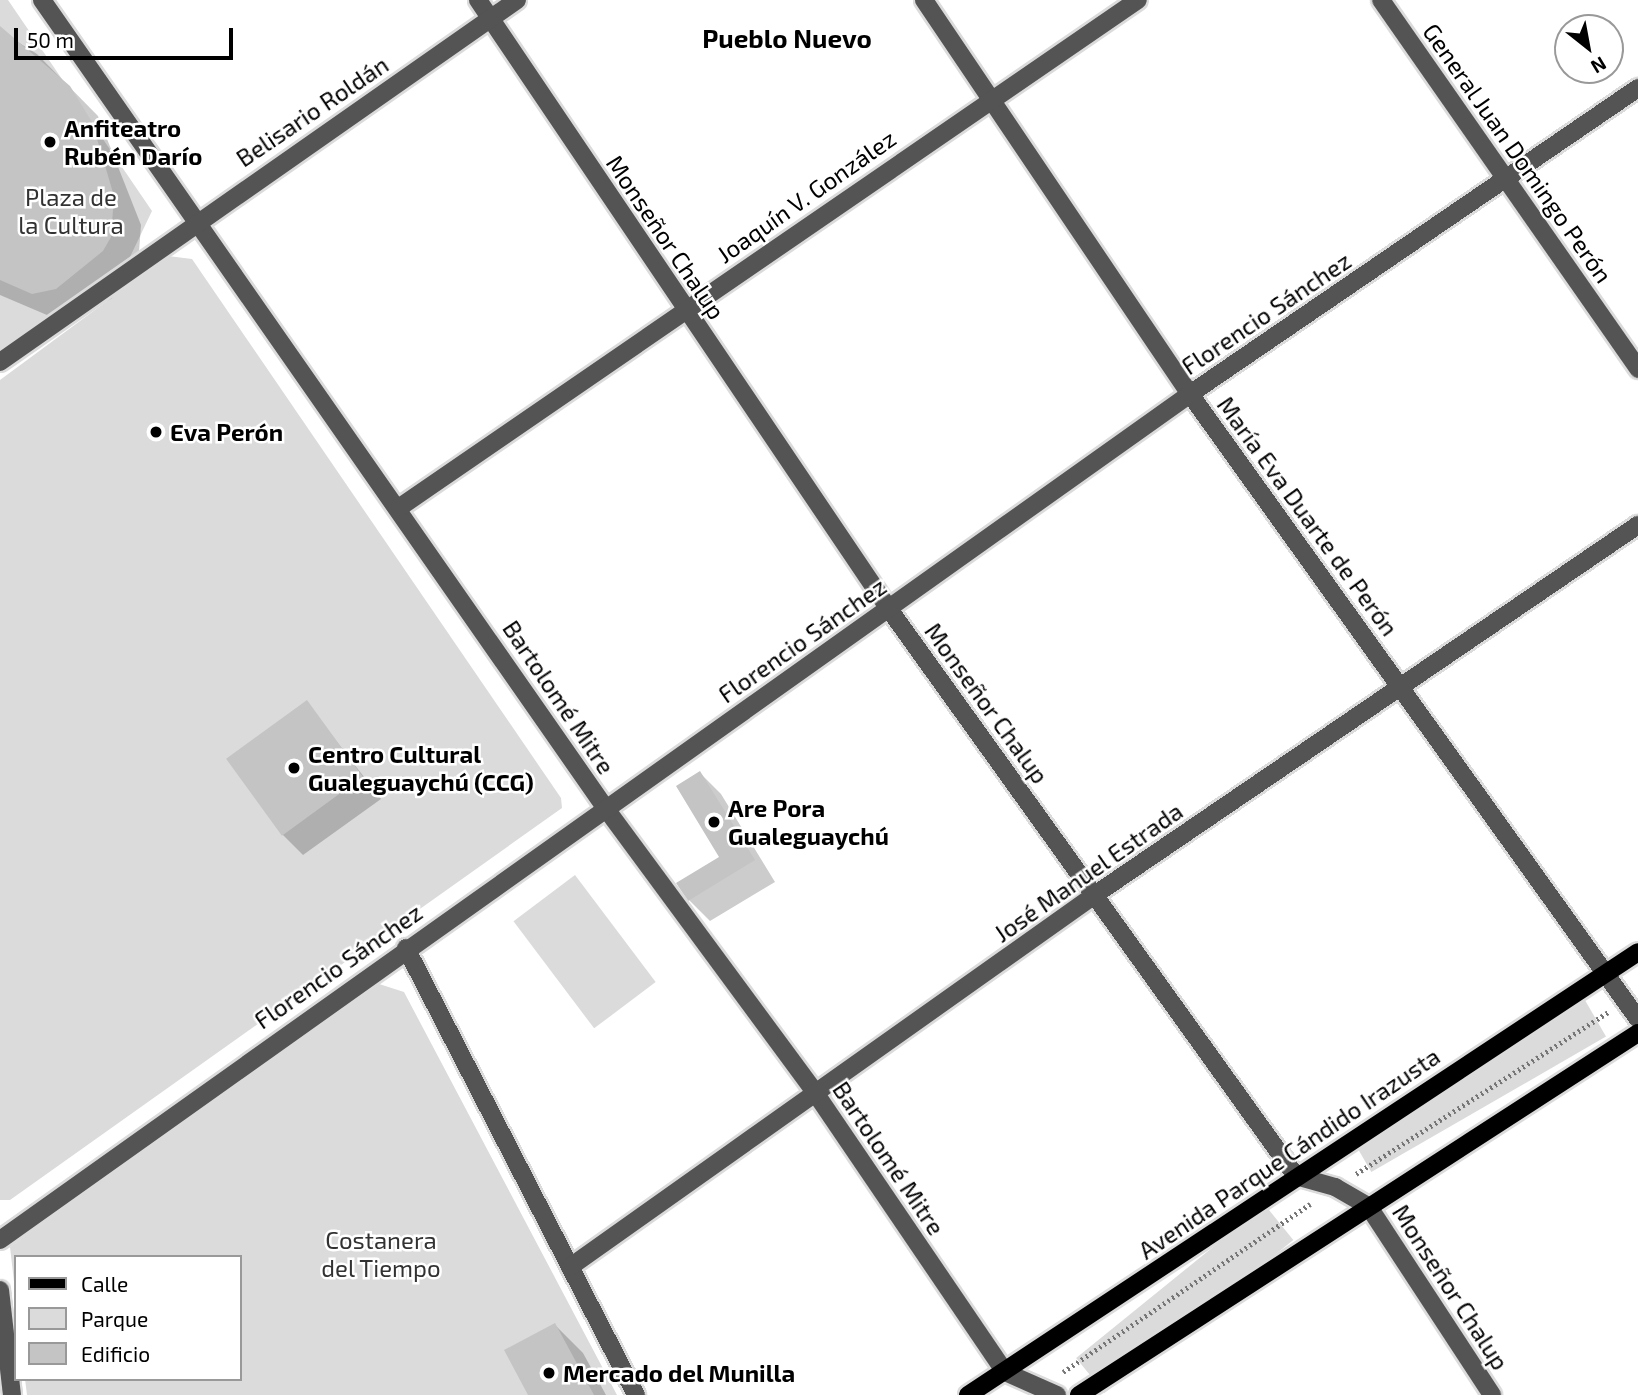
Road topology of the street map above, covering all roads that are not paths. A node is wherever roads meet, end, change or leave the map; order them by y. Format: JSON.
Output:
{"nodes":[{"id":1,"x":42,"y":0,"type":"edge"},
{"id":2,"x":478,"y":0,"type":"edge"},
{"id":3,"x":517,"y":0,"type":"edge"},
{"id":4,"x":924,"y":0,"type":"edge"},
{"id":5,"x":1138,"y":0,"type":"edge"},
{"id":6,"x":1381,"y":0,"type":"edge"},
{"id":7,"x":491,"y":19,"type":"junction"},
{"id":8,"x":1638,"y":88,"type":"edge"},
{"id":9,"x":992,"y":98,"type":"junction"},
{"id":10,"x":1510,"y":178,"type":"junction"},
{"id":11,"x":197,"y":219,"type":"junction"},
{"id":12,"x":685,"y":310,"type":"junction"},
{"id":13,"x":0,"y":362,"type":"edge"},
{"id":14,"x":1638,"y":369,"type":"edge"},
{"id":15,"x":1190,"y":394,"type":"junction"},
{"id":16,"x":400,"y":507,"type":"junction"},
{"id":17,"x":1638,"y":525,"type":"edge"},
{"id":18,"x":889,"y":609,"type":"junction"},
{"id":19,"x":1403,"y":688,"type":"junction"},
{"id":20,"x":604,"y":806,"type":"junction"},
{"id":21,"x":1096,"y":894,"type":"junction"},
{"id":22,"x":406,"y":948,"type":"junction"},
{"id":23,"x":1638,"y":953,"type":"edge"},
{"id":24,"x":1606,"y":972,"type":"junction"},
{"id":25,"x":1638,"y":1019,"type":"edge"},
{"id":26,"x":1638,"y":1033,"type":"edge"},
{"id":27,"x":816,"y":1094,"type":"junction"},
{"id":28,"x":1296,"y":1177,"type":"junction"},
{"id":29,"x":1369,"y":1207,"type":"junction"},
{"id":30,"x":0,"y":1240,"type":"edge"},
{"id":31,"x":570,"y":1267,"type":"junction"},
{"id":32,"x":0,"y":1290,"type":"edge"},
{"id":33,"x":1004,"y":1372,"type":"junction"},
{"id":34,"x":12,"y":1395,"type":"edge"},
{"id":35,"x":636,"y":1395,"type":"edge"},
{"id":36,"x":968,"y":1395,"type":"edge"},
{"id":37,"x":1057,"y":1395,"type":"edge"},
{"id":38,"x":1079,"y":1395,"type":"edge"},
{"id":39,"x":1492,"y":1395,"type":"edge"}],
"edges":[{"from":1,"to":11,"type":"street","name":"Bartolomé Mitre"},
{"from":2,"to":7,"type":"street","name":"Monseñor Chalup"},
{"from":3,"to":7,"type":"street","name":"Belisario Roldán"},
{"from":4,"to":9,"type":"street","name":"María Eva Duarte de Perón"},
{"from":5,"to":9,"type":"street","name":"Joaquín V. González"},
{"from":6,"to":10,"type":"street","name":"General Juan Domingo Perón"},
{"from":7,"to":11,"type":"street","name":"Belisario Roldán"},
{"from":7,"to":12,"type":"street","name":"Monseñor Chalup"},
{"from":8,"to":10,"type":"street","name":"Florencio Sánchez"},
{"from":9,"to":12,"type":"street","name":"Joaquín V. González"},
{"from":9,"to":15,"type":"street","name":"María Eva Duarte de Perón"},
{"from":10,"to":14,"type":"street","name":"General Juan Domingo Perón"},
{"from":10,"to":15,"type":"street","name":"Florencio Sánchez"},
{"from":11,"to":13,"type":"street","name":"Belisario Roldán"},
{"from":11,"to":16,"type":"street","name":"Bartolomé Mitre"},
{"from":12,"to":16,"type":"street","name":"Joaquín V. González"},
{"from":12,"to":18,"type":"street","name":"Monseñor Chalup"},
{"from":15,"to":18,"type":"street","name":"Florencio Sánchez"},
{"from":15,"to":19,"type":"street","name":"María Eva Duarte de Perón"},
{"from":16,"to":20,"type":"street","name":"Bartolomé Mitre"},
{"from":17,"to":19,"type":"street","name":"José Manuel Estrada"},
{"from":18,"to":20,"type":"street","name":"Florencio Sánchez"},
{"from":18,"to":21,"type":"street","name":"Monseñor Chalup"},
{"from":19,"to":21,"type":"street","name":"José Manuel Estrada"},
{"from":19,"to":24,"type":"street","name":"María Eva Duarte de Perón"},
{"from":20,"to":22,"type":"street","name":"Florencio Sánchez"},
{"from":20,"to":27,"type":"street","name":"Bartolomé Mitre"},
{"from":21,"to":27,"type":"street","name":"José Manuel Estrada"},
{"from":21,"to":28,"type":"street","name":"Monseñor Chalup"},
{"from":22,"to":30,"type":"street","name":"Florencio Sánchez"},
{"from":22,"to":31,"type":"street"},
{"from":23,"to":24,"type":"main road","name":"Avenida Parque Cándido Irazusta"},
{"from":24,"to":25,"type":"street","name":"María Eva Duarte de Perón"},
{"from":24,"to":28,"type":"main road","name":"Avenida Parque Cándido Irazusta"},
{"from":26,"to":29,"type":"main road"},
{"from":27,"to":31,"type":"street","name":"José Manuel Estrada"},
{"from":27,"to":33,"type":"street","name":"Bartolomé Mitre"},
{"from":28,"to":29,"type":"street","name":"Monseñor Chalup"},
{"from":28,"to":33,"type":"main road","name":"Avenida Parque Cándido Irazusta"},
{"from":29,"to":38,"type":"main road"},
{"from":29,"to":39,"type":"street","name":"Monseñor Chalup"},
{"from":31,"to":35,"type":"street"},
{"from":32,"to":34,"type":"street"},
{"from":33,"to":36,"type":"main road","name":"Avenida Parque Cándido Irazusta"},
{"from":33,"to":37,"type":"street"}]}
